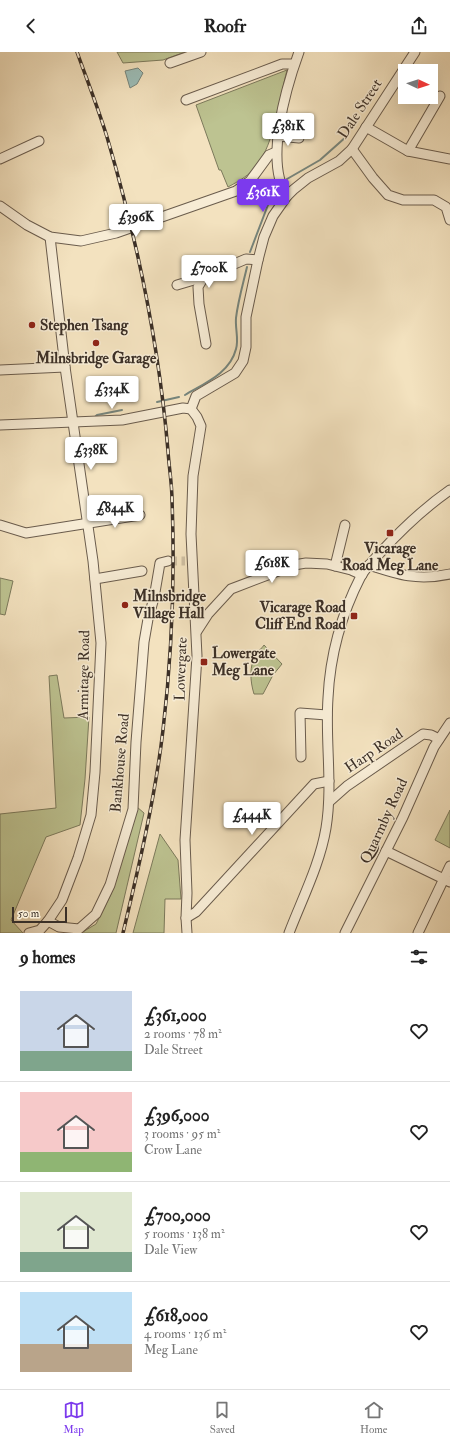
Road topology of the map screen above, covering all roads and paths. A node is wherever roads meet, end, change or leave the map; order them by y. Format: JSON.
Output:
{"nodes":[{"id":1,"x":201,"y":52,"type":"edge"},
{"id":2,"x":299,"y":52,"type":"edge"},
{"id":3,"x":415,"y":52,"type":"edge"},
{"id":4,"x":170,"y":63,"type":"dead end"},
{"id":5,"x":294,"y":64,"type":"junction"},
{"id":6,"x":440,"y":96,"type":"dead end"},
{"id":7,"x":186,"y":100,"type":"dead end"},
{"id":8,"x":366,"y":127,"type":"junction"},
{"id":9,"x":278,"y":136,"type":"junction"},
{"id":10,"x":299,"y":138,"type":"dead end"},
{"id":11,"x":39,"y":141,"type":"dead end"},
{"id":12,"x":352,"y":149,"type":"junction"},
{"id":13,"x":408,"y":151,"type":"junction"},
{"id":14,"x":276,"y":152,"type":"junction"},
{"id":15,"x":0,"y":159,"type":"edge"},
{"id":16,"x":450,"y":159,"type":"edge"},
{"id":17,"x":288,"y":196,"type":"junction"},
{"id":18,"x":0,"y":206,"type":"edge"},
{"id":19,"x":450,"y":220,"type":"edge"},
{"id":20,"x":50,"y":237,"type":"junction"},
{"id":21,"x":258,"y":260,"type":"junction"},
{"id":22,"x":204,"y":277,"type":"junction"},
{"id":23,"x":177,"y":286,"type":"dead end"},
{"id":24,"x":206,"y":344,"type":"dead end"},
{"id":25,"x":65,"y":367,"type":"junction"},
{"id":26,"x":0,"y":370,"type":"edge"},
{"id":27,"x":191,"y":409,"type":"junction"},
{"id":28,"x":74,"y":422,"type":"junction"},
{"id":29,"x":0,"y":425,"type":"edge"},
{"id":30,"x":450,"y":490,"type":"edge"},
{"id":31,"x":140,"y":515,"type":"dead end"},
{"id":32,"x":87,"y":523,"type":"junction"},
{"id":33,"x":345,"y":525,"type":"dead end"},
{"id":34,"x":0,"y":526,"type":"edge"},
{"id":35,"x":168,"y":562,"type":"dead end"},
{"id":36,"x":369,"y":565,"type":"junction"},
{"id":37,"x":335,"y":566,"type":"junction"},
{"id":38,"x":142,"y":571,"type":"dead end"},
{"id":39,"x":450,"y":574,"type":"edge"},
{"id":40,"x":362,"y":575,"type":"junction"},
{"id":41,"x":94,"y":579,"type":"junction"},
{"id":42,"x":197,"y":631,"type":"junction"},
{"id":43,"x":328,"y":715,"type":"junction"},
{"id":44,"x":450,"y":723,"type":"edge"},
{"id":45,"x":439,"y":738,"type":"junction"},
{"id":46,"x":301,"y":757,"type":"dead end"},
{"id":47,"x":329,"y":781,"type":"junction"},
{"id":48,"x":329,"y":802,"type":"junction"},
{"id":49,"x":386,"y":851,"type":"junction"},
{"id":50,"x":450,"y":866,"type":"edge"},
{"id":51,"x":447,"y":880,"type":"edge"},
{"id":52,"x":186,"y":918,"type":"junction"},
{"id":53,"x":48,"y":921,"type":"junction"},
{"id":54,"x":29,"y":933,"type":"edge"},
{"id":55,"x":187,"y":933,"type":"edge"},
{"id":56,"x":289,"y":933,"type":"edge"},
{"id":57,"x":345,"y":933,"type":"edge"},
{"id":58,"x":418,"y":933,"type":"edge"}],
"edges":[{"from":1,"to":4,"type":"street"},
{"from":2,"to":5,"type":"street"},
{"from":3,"to":8,"type":"street","name":"Dale Street"},
{"from":5,"to":7,"type":"street"},
{"from":5,"to":9,"type":"street"},
{"from":6,"to":13,"type":"street"},
{"from":8,"to":12,"type":"street","name":"Dale Street"},
{"from":8,"to":13,"type":"street"},
{"from":9,"to":10,"type":"street"},
{"from":9,"to":14,"type":"street"},
{"from":11,"to":15,"type":"street"},
{"from":12,"to":17,"type":"street","name":"Dale Street"},
{"from":12,"to":19,"type":"street"},
{"from":13,"to":16,"type":"street"},
{"from":14,"to":17,"type":"street"},
{"from":14,"to":20,"type":"street"},
{"from":17,"to":21,"type":"street","name":"Dale Street"},
{"from":18,"to":20,"type":"street"},
{"from":20,"to":25,"type":"street","name":"Armitage Road"},
{"from":21,"to":22,"type":"street"},
{"from":21,"to":27,"type":"street","name":"Dale Street"},
{"from":22,"to":23,"type":"street"},
{"from":22,"to":24,"type":"street"},
{"from":25,"to":26,"type":"street"},
{"from":25,"to":28,"type":"street","name":"Armitage Road"},
{"from":27,"to":28,"type":"street"},
{"from":27,"to":42,"type":"street","name":"Lowergate"},
{"from":28,"to":29,"type":"street"},
{"from":28,"to":32,"type":"street","name":"Armitage Road"},
{"from":30,"to":36,"type":"street"},
{"from":31,"to":32,"type":"street"},
{"from":32,"to":34,"type":"street"},
{"from":32,"to":41,"type":"street","name":"Armitage Road"},
{"from":33,"to":37,"type":"street"},
{"from":35,"to":53,"type":"street","name":"Bankhouse Road"},
{"from":36,"to":39,"type":"street"},
{"from":36,"to":40,"type":"street"},
{"from":37,"to":40,"type":"street"},
{"from":37,"to":42,"type":"street"},
{"from":38,"to":41,"type":"street"},
{"from":40,"to":43,"type":"street"},
{"from":41,"to":53,"type":"street","name":"Armitage Road"},
{"from":42,"to":52,"type":"street","name":"Lowergate"},
{"from":43,"to":46,"type":"street"},
{"from":43,"to":47,"type":"street"},
{"from":44,"to":45,"type":"street","name":"Quarmby Road"},
{"from":45,"to":48,"type":"street","name":"Harp Road"},
{"from":45,"to":49,"type":"street","name":"Quarmby Road"},
{"from":47,"to":48,"type":"street"},
{"from":47,"to":52,"type":"street"},
{"from":48,"to":56,"type":"street"},
{"from":49,"to":51,"type":"street"},
{"from":49,"to":57,"type":"street","name":"Quarmby Road"},
{"from":50,"to":51,"type":"street"},
{"from":51,"to":58,"type":"street"},
{"from":52,"to":55,"type":"street","name":"Lowergate"},
{"from":53,"to":54,"type":"street"}]}
